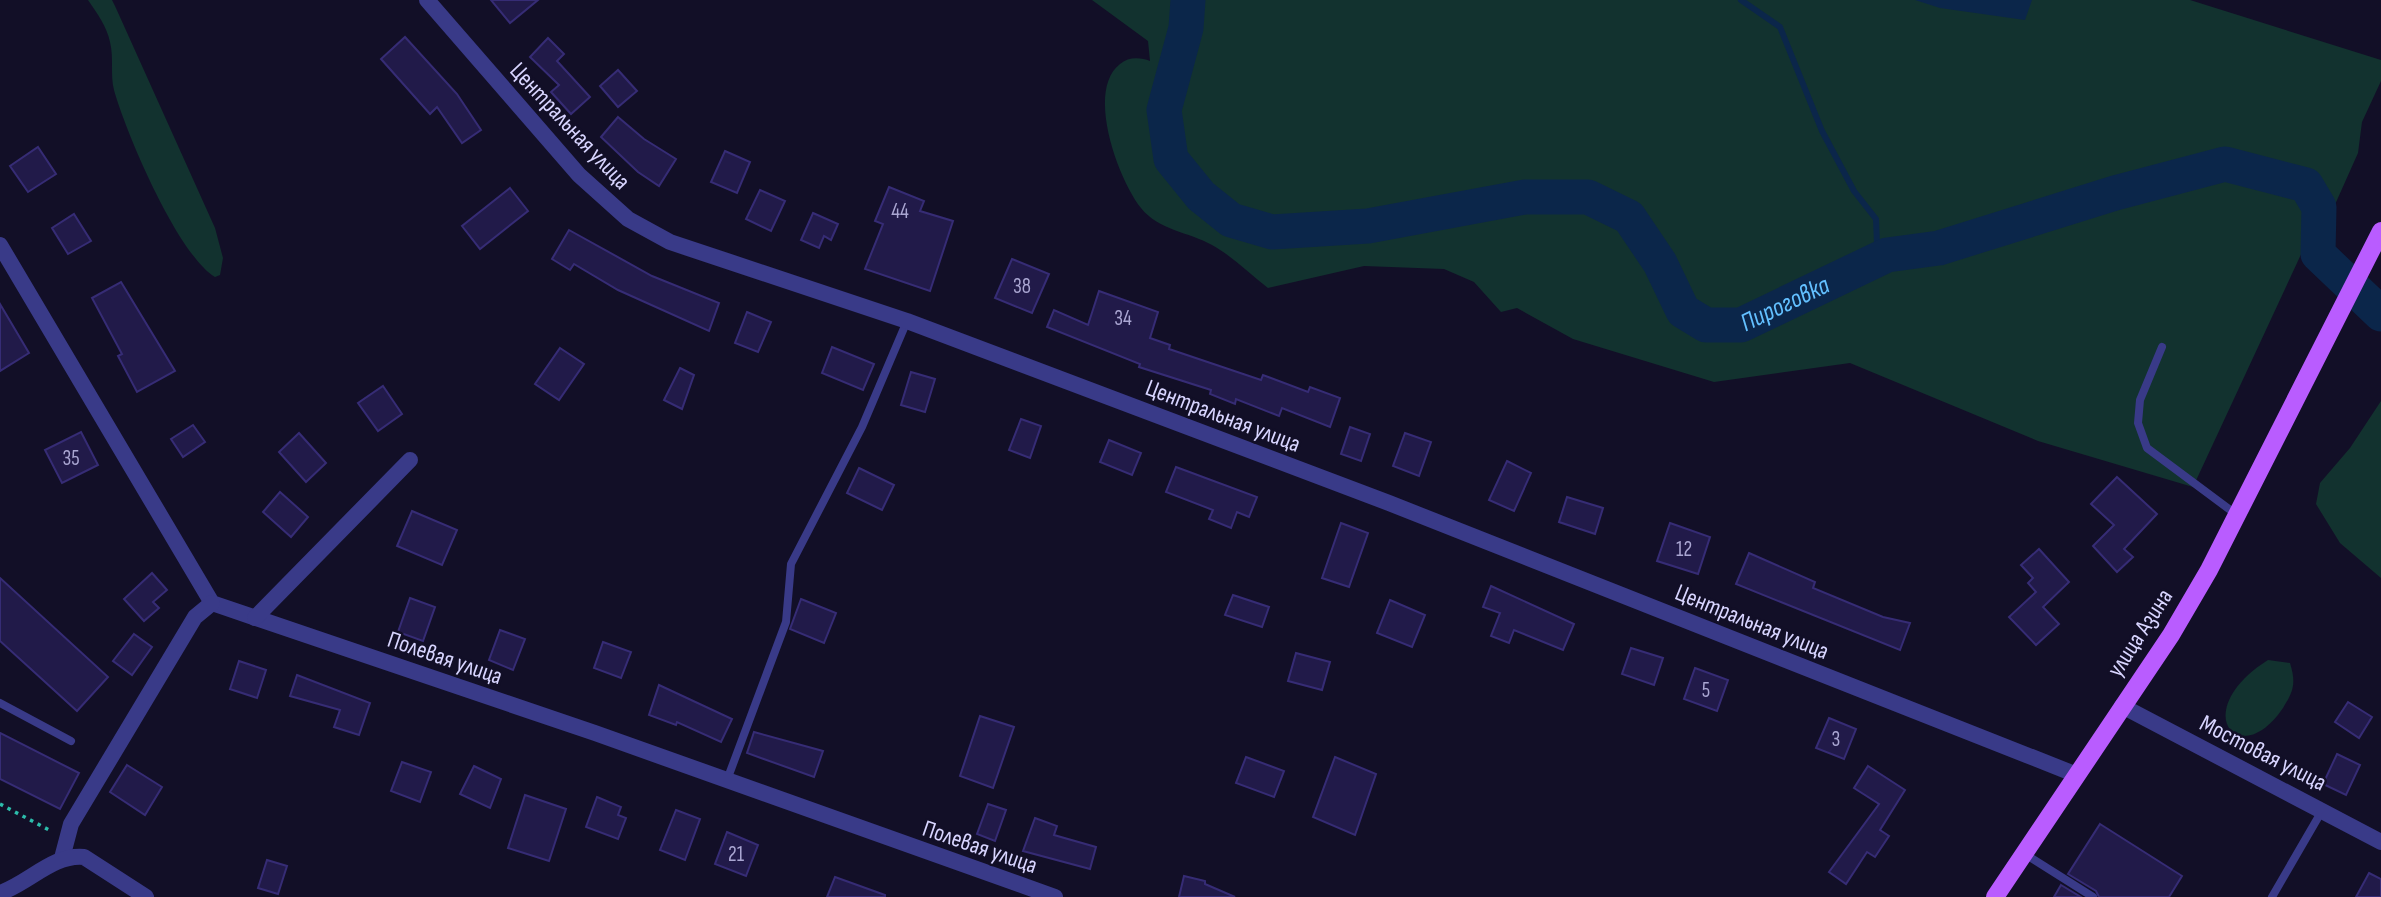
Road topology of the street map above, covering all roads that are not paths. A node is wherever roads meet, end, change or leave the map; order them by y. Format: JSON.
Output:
{"nodes":[{"id":1,"x":427,"y":0,"type":"edge"},
{"id":2,"x":2381,"y":231,"type":"edge"},
{"id":3,"x":0,"y":245,"type":"edge"},
{"id":4,"x":907,"y":321,"type":"junction"},
{"id":5,"x":2162,"y":347,"type":"dead end"},
{"id":6,"x":410,"y":460,"type":"dead end"},
{"id":7,"x":2237,"y":514,"type":"junction"},
{"id":8,"x":212,"y":603,"type":"junction"},
{"id":9,"x":255,"y":618,"type":"junction"},
{"id":10,"x":0,"y":703,"type":"edge"},
{"id":11,"x":2122,"y":706,"type":"junction"},
{"id":12,"x":71,"y":741,"type":"dead end"},
{"id":13,"x":2077,"y":775,"type":"junction"},
{"id":14,"x":727,"y":780,"type":"junction"},
{"id":15,"x":2323,"y":809,"type":"junction"},
{"id":16,"x":2381,"y":842,"type":"edge"},
{"id":17,"x":2025,"y":854,"type":"junction"},
{"id":18,"x":62,"y":858,"type":"junction"},
{"id":19,"x":0,"y":893,"type":"edge"},
{"id":20,"x":146,"y":897,"type":"edge"},
{"id":21,"x":1055,"y":897,"type":"edge"},
{"id":22,"x":1995,"y":897,"type":"edge"},
{"id":23,"x":2093,"y":897,"type":"edge"},
{"id":24,"x":2272,"y":897,"type":"edge"}],
"edges":[{"from":1,"to":4,"type":"street","name":"Центральная улица"},
{"from":2,"to":7,"type":"main road","name":"улица Азина"},
{"from":3,"to":8,"type":"street"},
{"from":4,"to":13,"type":"street","name":"Центральная улица"},
{"from":4,"to":14,"type":"lane"},
{"from":5,"to":7,"type":"lane"},
{"from":6,"to":9,"type":"street"},
{"from":7,"to":11,"type":"main road","name":"улица Азина"},
{"from":8,"to":9,"type":"street","name":"Полевая улица"},
{"from":8,"to":18,"type":"street"},
{"from":9,"to":14,"type":"street","name":"Полевая улица"},
{"from":10,"to":12,"type":"lane"},
{"from":11,"to":13,"type":"main road","name":"улица Азина"},
{"from":11,"to":15,"type":"street","name":"Мостовая улица"},
{"from":13,"to":17,"type":"main road","name":"улица Азина"},
{"from":14,"to":21,"type":"street","name":"Полевая улица"},
{"from":15,"to":16,"type":"street","name":"Мостовая улица"},
{"from":15,"to":24,"type":"lane"},
{"from":17,"to":22,"type":"main road","name":"улица Азина"},
{"from":17,"to":23,"type":"lane"},
{"from":18,"to":19,"type":"street"},
{"from":18,"to":20,"type":"street"}]}
